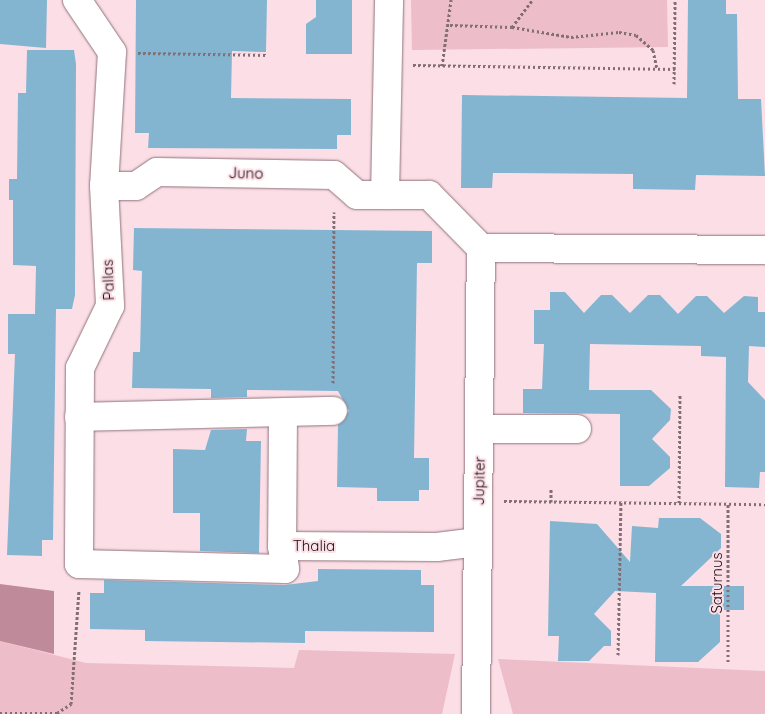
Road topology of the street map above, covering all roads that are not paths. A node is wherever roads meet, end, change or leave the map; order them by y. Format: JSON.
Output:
{"nodes":[{"id":1,"x":77,"y":0,"type":"edge"},
{"id":2,"x":389,"y":0,"type":"edge"},
{"id":3,"x":104,"y":186,"type":"junction"},
{"id":4,"x":385,"y":195,"type":"junction"},
{"id":5,"x":481,"y":248,"type":"junction"},
{"id":6,"x":765,"y":250,"type":"edge"},
{"id":7,"x":332,"y":412,"type":"road end"},
{"id":8,"x":283,"y":414,"type":"junction"},
{"id":9,"x":79,"y":417,"type":"junction"},
{"id":10,"x":479,"y":429,"type":"junction"},
{"id":11,"x":577,"y":429,"type":"dead end"},
{"id":12,"x":478,"y":542,"type":"junction"},
{"id":13,"x":282,"y":546,"type":"junction"},
{"id":14,"x":476,"y":714,"type":"edge"}],
"edges":[{"from":1,"to":3,"type":"street","name":"Pallas"},
{"from":2,"to":4,"type":"street"},
{"from":3,"to":4,"type":"street","name":"Juno"},
{"from":3,"to":9,"type":"street","name":"Pallas"},
{"from":4,"to":5,"type":"street"},
{"from":5,"to":6,"type":"street"},
{"from":5,"to":10,"type":"street","name":"Jupiter"},
{"from":7,"to":8,"type":"street"},
{"from":8,"to":9,"type":"street"},
{"from":8,"to":13,"type":"street","name":"Thalia"},
{"from":9,"to":13,"type":"street","name":"Pallas"},
{"from":10,"to":11,"type":"street"},
{"from":10,"to":12,"type":"street","name":"Jupiter"},
{"from":12,"to":13,"type":"street","name":"Thalia"},
{"from":12,"to":14,"type":"street","name":"Jupiter"}]}
